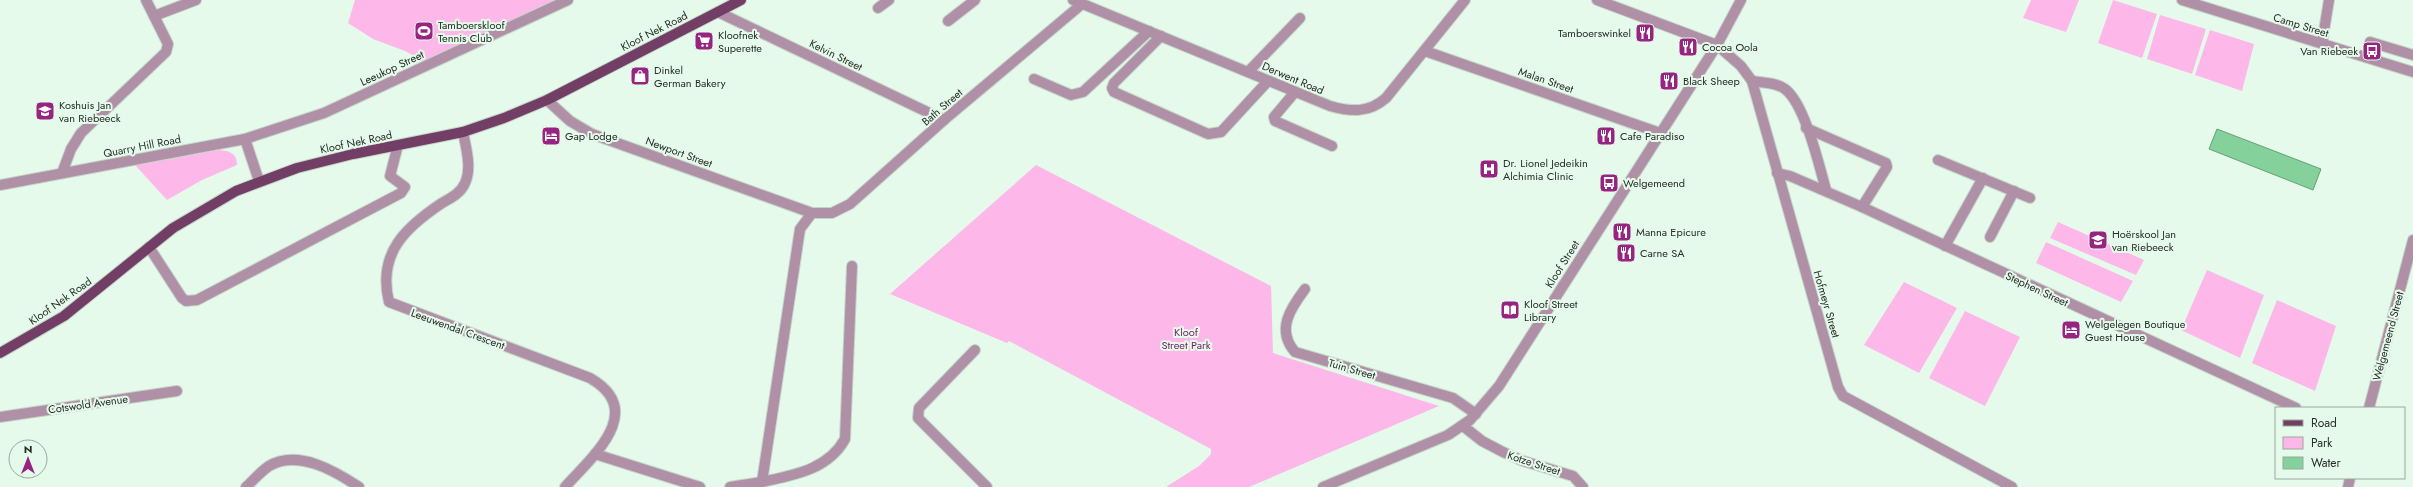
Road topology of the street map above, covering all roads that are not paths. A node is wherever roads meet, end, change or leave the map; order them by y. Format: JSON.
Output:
{"nodes":[{"id":1,"x":146,"y":0,"type":"edge"},
{"id":2,"x":196,"y":0,"type":"edge"},
{"id":3,"x":568,"y":0,"type":"edge"},
{"id":4,"x":741,"y":0,"type":"edge"},
{"id":5,"x":889,"y":0,"type":"edge"},
{"id":6,"x":975,"y":0,"type":"edge"},
{"id":7,"x":1073,"y":0,"type":"edge"},
{"id":8,"x":1464,"y":0,"type":"edge"},
{"id":9,"x":1597,"y":0,"type":"edge"},
{"id":10,"x":1741,"y":0,"type":"edge"},
{"id":11,"x":2182,"y":0,"type":"edge"},
{"id":12,"x":2329,"y":0,"type":"edge"},
{"id":13,"x":1082,"y":4,"type":"junction"},
{"id":14,"x":878,"y":8,"type":"dead end"},
{"id":15,"x":718,"y":12,"type":"junction"},
{"id":16,"x":154,"y":16,"type":"junction"},
{"id":17,"x":1300,"y":18,"type":"dead end"},
{"id":18,"x":948,"y":21,"type":"dead end"},
{"id":19,"x":1149,"y":31,"type":"junction"},
{"id":20,"x":1160,"y":36,"type":"junction"},
{"id":21,"x":2370,"y":42,"type":"dead end"},
{"id":22,"x":2322,"y":43,"type":"junction"},
{"id":23,"x":1717,"y":45,"type":"junction"},
{"id":24,"x":1425,"y":51,"type":"junction"},
{"id":25,"x":2413,"y":55,"type":"edge"},
{"id":26,"x":1248,"y":72,"type":"junction"},
{"id":27,"x":2413,"y":72,"type":"edge"},
{"id":28,"x":1034,"y":79,"type":"dead end"},
{"id":29,"x":1268,"y":81,"type":"junction"},
{"id":30,"x":1752,"y":81,"type":"junction"},
{"id":31,"x":1295,"y":92,"type":"junction"},
{"id":32,"x":547,"y":100,"type":"junction"},
{"id":33,"x":944,"y":120,"type":"junction"},
{"id":34,"x":1806,"y":128,"type":"junction"},
{"id":35,"x":463,"y":132,"type":"junction"},
{"id":36,"x":1660,"y":133,"type":"junction"},
{"id":37,"x":246,"y":139,"type":"junction"},
{"id":38,"x":398,"y":145,"type":"junction"},
{"id":39,"x":1332,"y":146,"type":"dead end"},
{"id":40,"x":1938,"y":160,"type":"dead end"},
{"id":41,"x":62,"y":173,"type":"junction"},
{"id":42,"x":1777,"y":173,"type":"junction"},
{"id":43,"x":1983,"y":178,"type":"junction"},
{"id":44,"x":258,"y":181,"type":"junction"},
{"id":45,"x":0,"y":185,"type":"edge"},
{"id":46,"x":1826,"y":190,"type":"junction"},
{"id":47,"x":2014,"y":191,"type":"junction"},
{"id":48,"x":2030,"y":198,"type":"dead end"},
{"id":49,"x":1862,"y":207,"type":"junction"},
{"id":50,"x":812,"y":212,"type":"junction"},
{"id":51,"x":1990,"y":237,"type":"dead end"},
{"id":52,"x":2413,"y":240,"type":"edge"},
{"id":53,"x":1945,"y":246,"type":"junction"},
{"id":54,"x":149,"y":247,"type":"junction"},
{"id":55,"x":852,"y":266,"type":"dead end"},
{"id":56,"x":2409,"y":272,"type":"edge"},
{"id":57,"x":1305,"y":289,"type":"dead end"},
{"id":58,"x":976,"y":350,"type":"dead end"},
{"id":59,"x":0,"y":353,"type":"edge"},
{"id":60,"x":177,"y":391,"type":"dead end"},
{"id":61,"x":2294,"y":407,"type":"edge"},
{"id":62,"x":2369,"y":407,"type":"edge"},
{"id":63,"x":1476,"y":414,"type":"junction"},
{"id":64,"x":0,"y":417,"type":"edge"},
{"id":65,"x":1463,"y":426,"type":"junction"},
{"id":66,"x":595,"y":454,"type":"junction"},
{"id":67,"x":762,"y":482,"type":"junction"},
{"id":68,"x":246,"y":487,"type":"edge"},
{"id":69,"x":359,"y":487,"type":"edge"},
{"id":70,"x":565,"y":487,"type":"edge"},
{"id":71,"x":700,"y":487,"type":"edge"},
{"id":72,"x":730,"y":487,"type":"edge"},
{"id":73,"x":987,"y":487,"type":"edge"},
{"id":74,"x":1323,"y":487,"type":"edge"},
{"id":75,"x":1582,"y":487,"type":"edge"},
{"id":76,"x":2012,"y":487,"type":"edge"}],
"edges":[{"from":1,"to":16,"type":"street"},
{"from":2,"to":16,"type":"street"},
{"from":3,"to":37,"type":"street","name":"Leeukop Street"},
{"from":4,"to":15,"type":"main road","name":"Kloof Nek Road"},
{"from":5,"to":14,"type":"street"},
{"from":6,"to":18,"type":"street"},
{"from":7,"to":13,"type":"street","name":"Derwent Road"},
{"from":8,"to":24,"type":"street","name":"Derwent Road"},
{"from":9,"to":23,"type":"street"},
{"from":10,"to":23,"type":"street","name":"Kloof Street"},
{"from":11,"to":22,"type":"street","name":"Camp Street"},
{"from":12,"to":22,"type":"street"},
{"from":13,"to":19,"type":"street","name":"Derwent Road"},
{"from":13,"to":33,"type":"street","name":"Bath Street"},
{"from":15,"to":32,"type":"main road","name":"Kloof Nek Road"},
{"from":15,"to":33,"type":"street","name":"Kelvin Street"},
{"from":16,"to":41,"type":"street"},
{"from":17,"to":26,"type":"street"},
{"from":19,"to":20,"type":"street","name":"Derwent Road"},
{"from":19,"to":28,"type":"street"},
{"from":20,"to":26,"type":"street","name":"Derwent Road"},
{"from":20,"to":29,"type":"street"},
{"from":21,"to":25,"type":"street"},
{"from":22,"to":27,"type":"street","name":"Camp Street"},
{"from":23,"to":30,"type":"street","name":"Hofmeyr Street"},
{"from":23,"to":36,"type":"street","name":"Kloof Street"},
{"from":24,"to":31,"type":"street","name":"Derwent Road"},
{"from":24,"to":36,"type":"street","name":"Malan Street"},
{"from":26,"to":29,"type":"street","name":"Derwent Road"},
{"from":29,"to":31,"type":"street","name":"Derwent Road"},
{"from":30,"to":34,"type":"street"},
{"from":30,"to":42,"type":"street","name":"Hofmeyr Street"},
{"from":31,"to":39,"type":"street"},
{"from":32,"to":35,"type":"main road","name":"Kloof Nek Road"},
{"from":32,"to":50,"type":"street","name":"Newport Street"},
{"from":33,"to":50,"type":"street","name":"Bath Street"},
{"from":34,"to":46,"type":"street"},
{"from":34,"to":49,"type":"street"},
{"from":35,"to":38,"type":"main road","name":"Kloof Nek Road"},
{"from":35,"to":66,"type":"street","name":"Leeuwendal Crescent"},
{"from":36,"to":63,"type":"street","name":"Kloof Street"},
{"from":37,"to":41,"type":"street","name":"Quarry Hill Road"},
{"from":37,"to":44,"type":"street"},
{"from":38,"to":44,"type":"main road","name":"Kloof Nek Road"},
{"from":38,"to":54,"type":"street"},
{"from":40,"to":43,"type":"street"},
{"from":41,"to":45,"type":"street","name":"Quarry Hill Road"},
{"from":42,"to":46,"type":"street","name":"Stephen Street"},
{"from":42,"to":76,"type":"street","name":"Hofmeyr Street"},
{"from":43,"to":47,"type":"street"},
{"from":43,"to":53,"type":"street"},
{"from":44,"to":54,"type":"main road","name":"Kloof Nek Road"},
{"from":46,"to":49,"type":"street","name":"Stephen Street"},
{"from":47,"to":48,"type":"street"},
{"from":47,"to":51,"type":"street"},
{"from":49,"to":53,"type":"street","name":"Stephen Street"},
{"from":50,"to":67,"type":"street"},
{"from":52,"to":56,"type":"street","name":"Welgemeend Street"},
{"from":53,"to":61,"type":"street","name":"Stephen Street"},
{"from":54,"to":59,"type":"main road","name":"Kloof Nek Road"},
{"from":55,"to":67,"type":"street"},
{"from":56,"to":62,"type":"street","name":"Welgemeend Street"},
{"from":57,"to":63,"type":"street","name":"Tuin Street"},
{"from":58,"to":73,"type":"street"},
{"from":60,"to":64,"type":"street","name":"Cotswold Avenue"},
{"from":63,"to":65,"type":"street","name":"Kloof Street"},
{"from":65,"to":74,"type":"street","name":"Kloof Street"},
{"from":65,"to":75,"type":"street","name":"Kotze Street"},
{"from":66,"to":70,"type":"street","name":"Leeuwendal Crescent"},
{"from":66,"to":71,"type":"street"},
{"from":67,"to":72,"type":"street"},
{"from":68,"to":69,"type":"street"}]}
